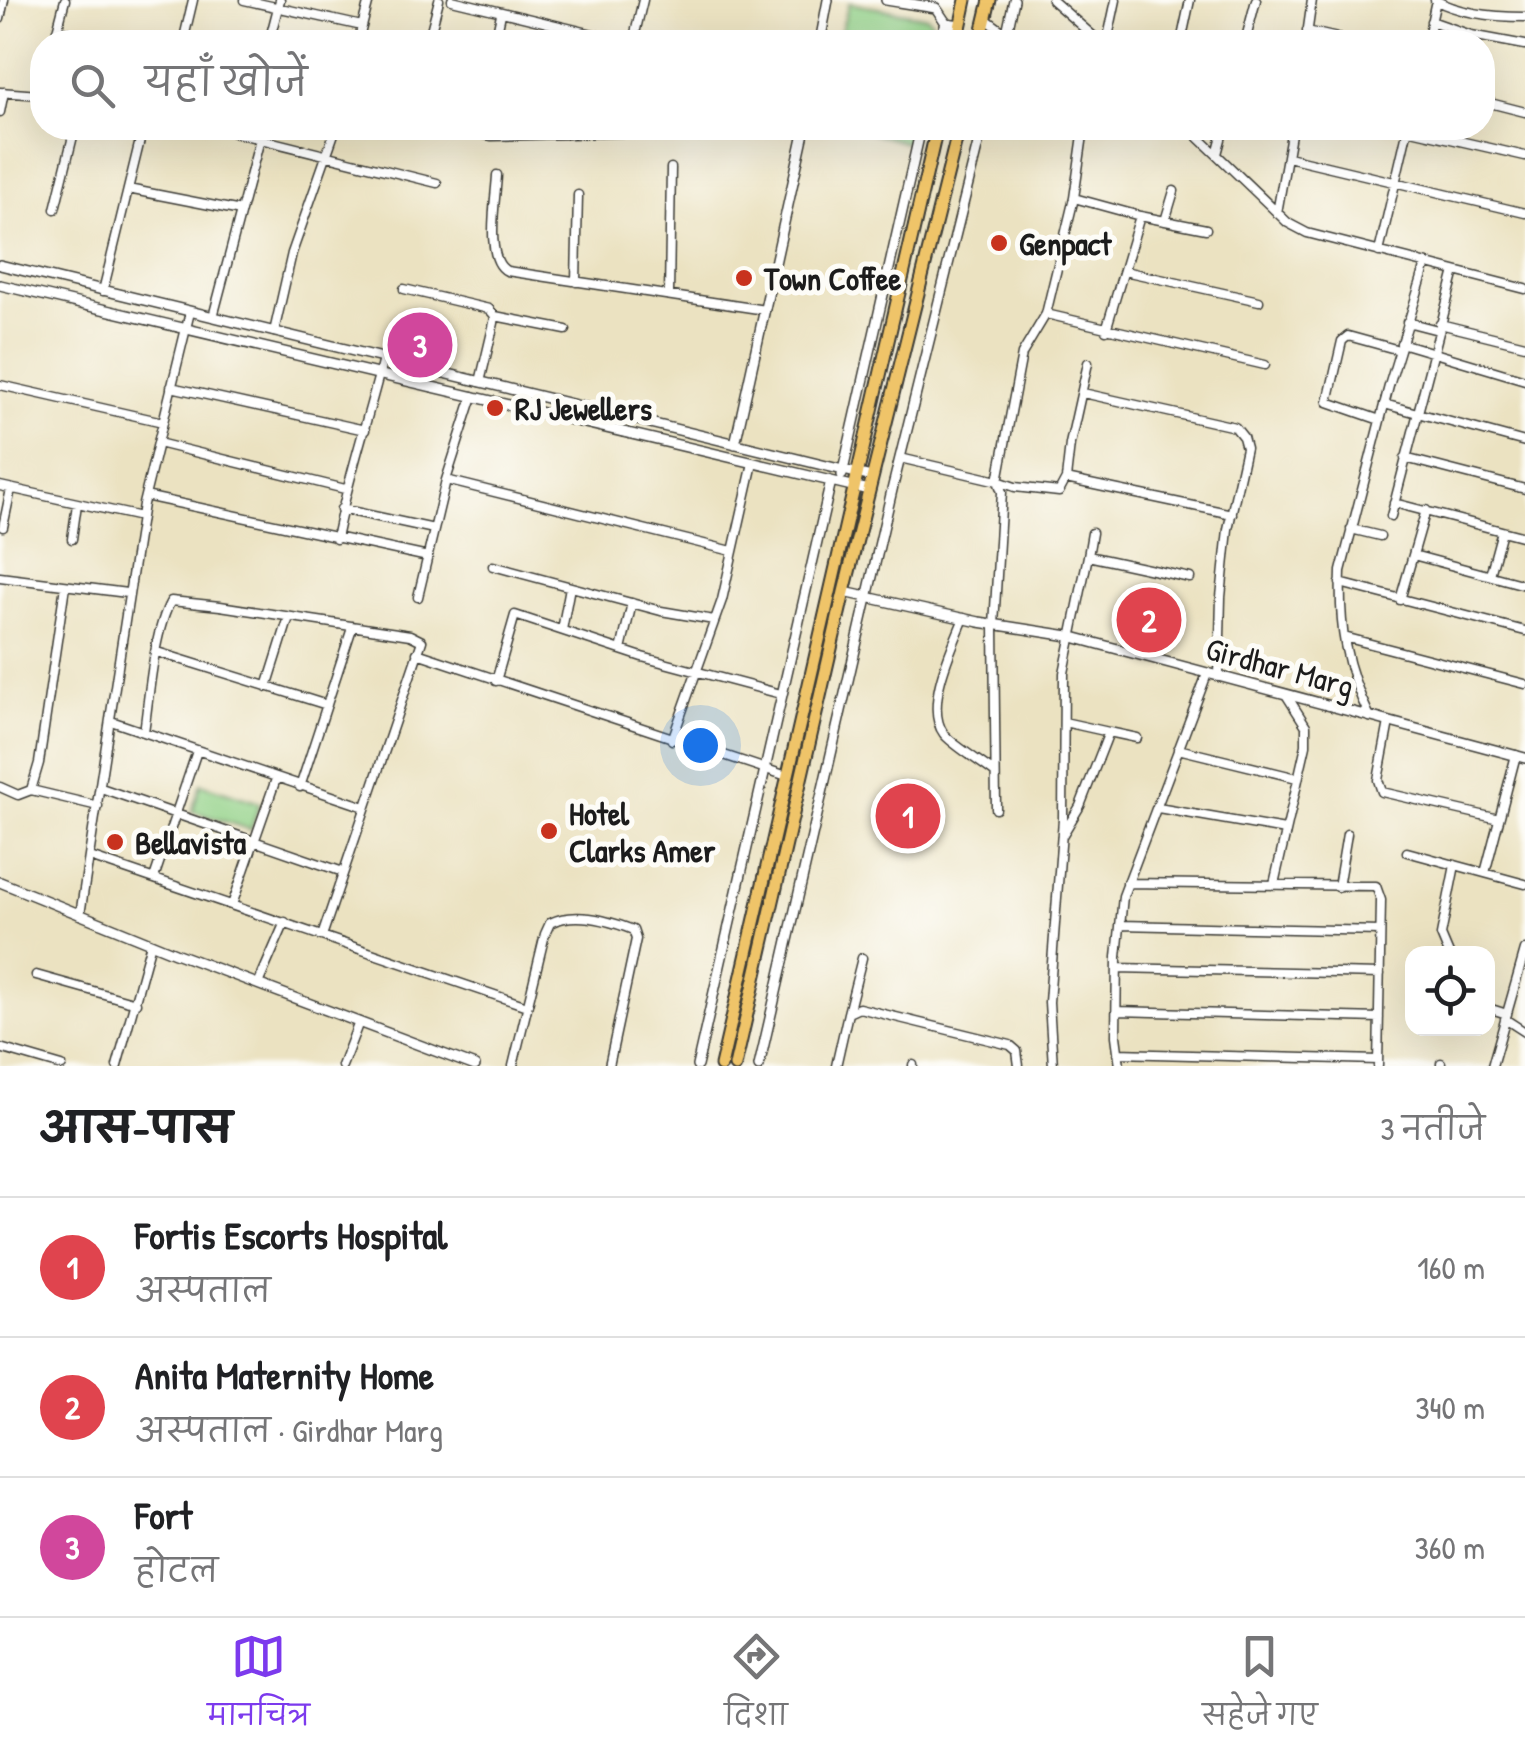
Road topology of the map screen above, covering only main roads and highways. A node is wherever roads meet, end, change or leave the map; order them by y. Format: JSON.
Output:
{"nodes":[{"id":1,"x":966,"y":0,"type":"edge"},
{"id":2,"x":990,"y":0,"type":"edge"},
{"id":3,"x":960,"y":30,"type":"edge"},
{"id":4,"x":983,"y":30,"type":"edge"},
{"id":5,"x":934,"y":140,"type":"edge"},
{"id":6,"x":956,"y":140,"type":"edge"},
{"id":7,"x":721,"y":1066,"type":"edge"},
{"id":8,"x":736,"y":1066,"type":"edge"}],
"edges":[{"from":1,"to":3,"type":"main road"},
{"from":2,"to":4,"type":"main road"},
{"from":5,"to":7,"type":"main road"},
{"from":6,"to":8,"type":"main road"}]}
